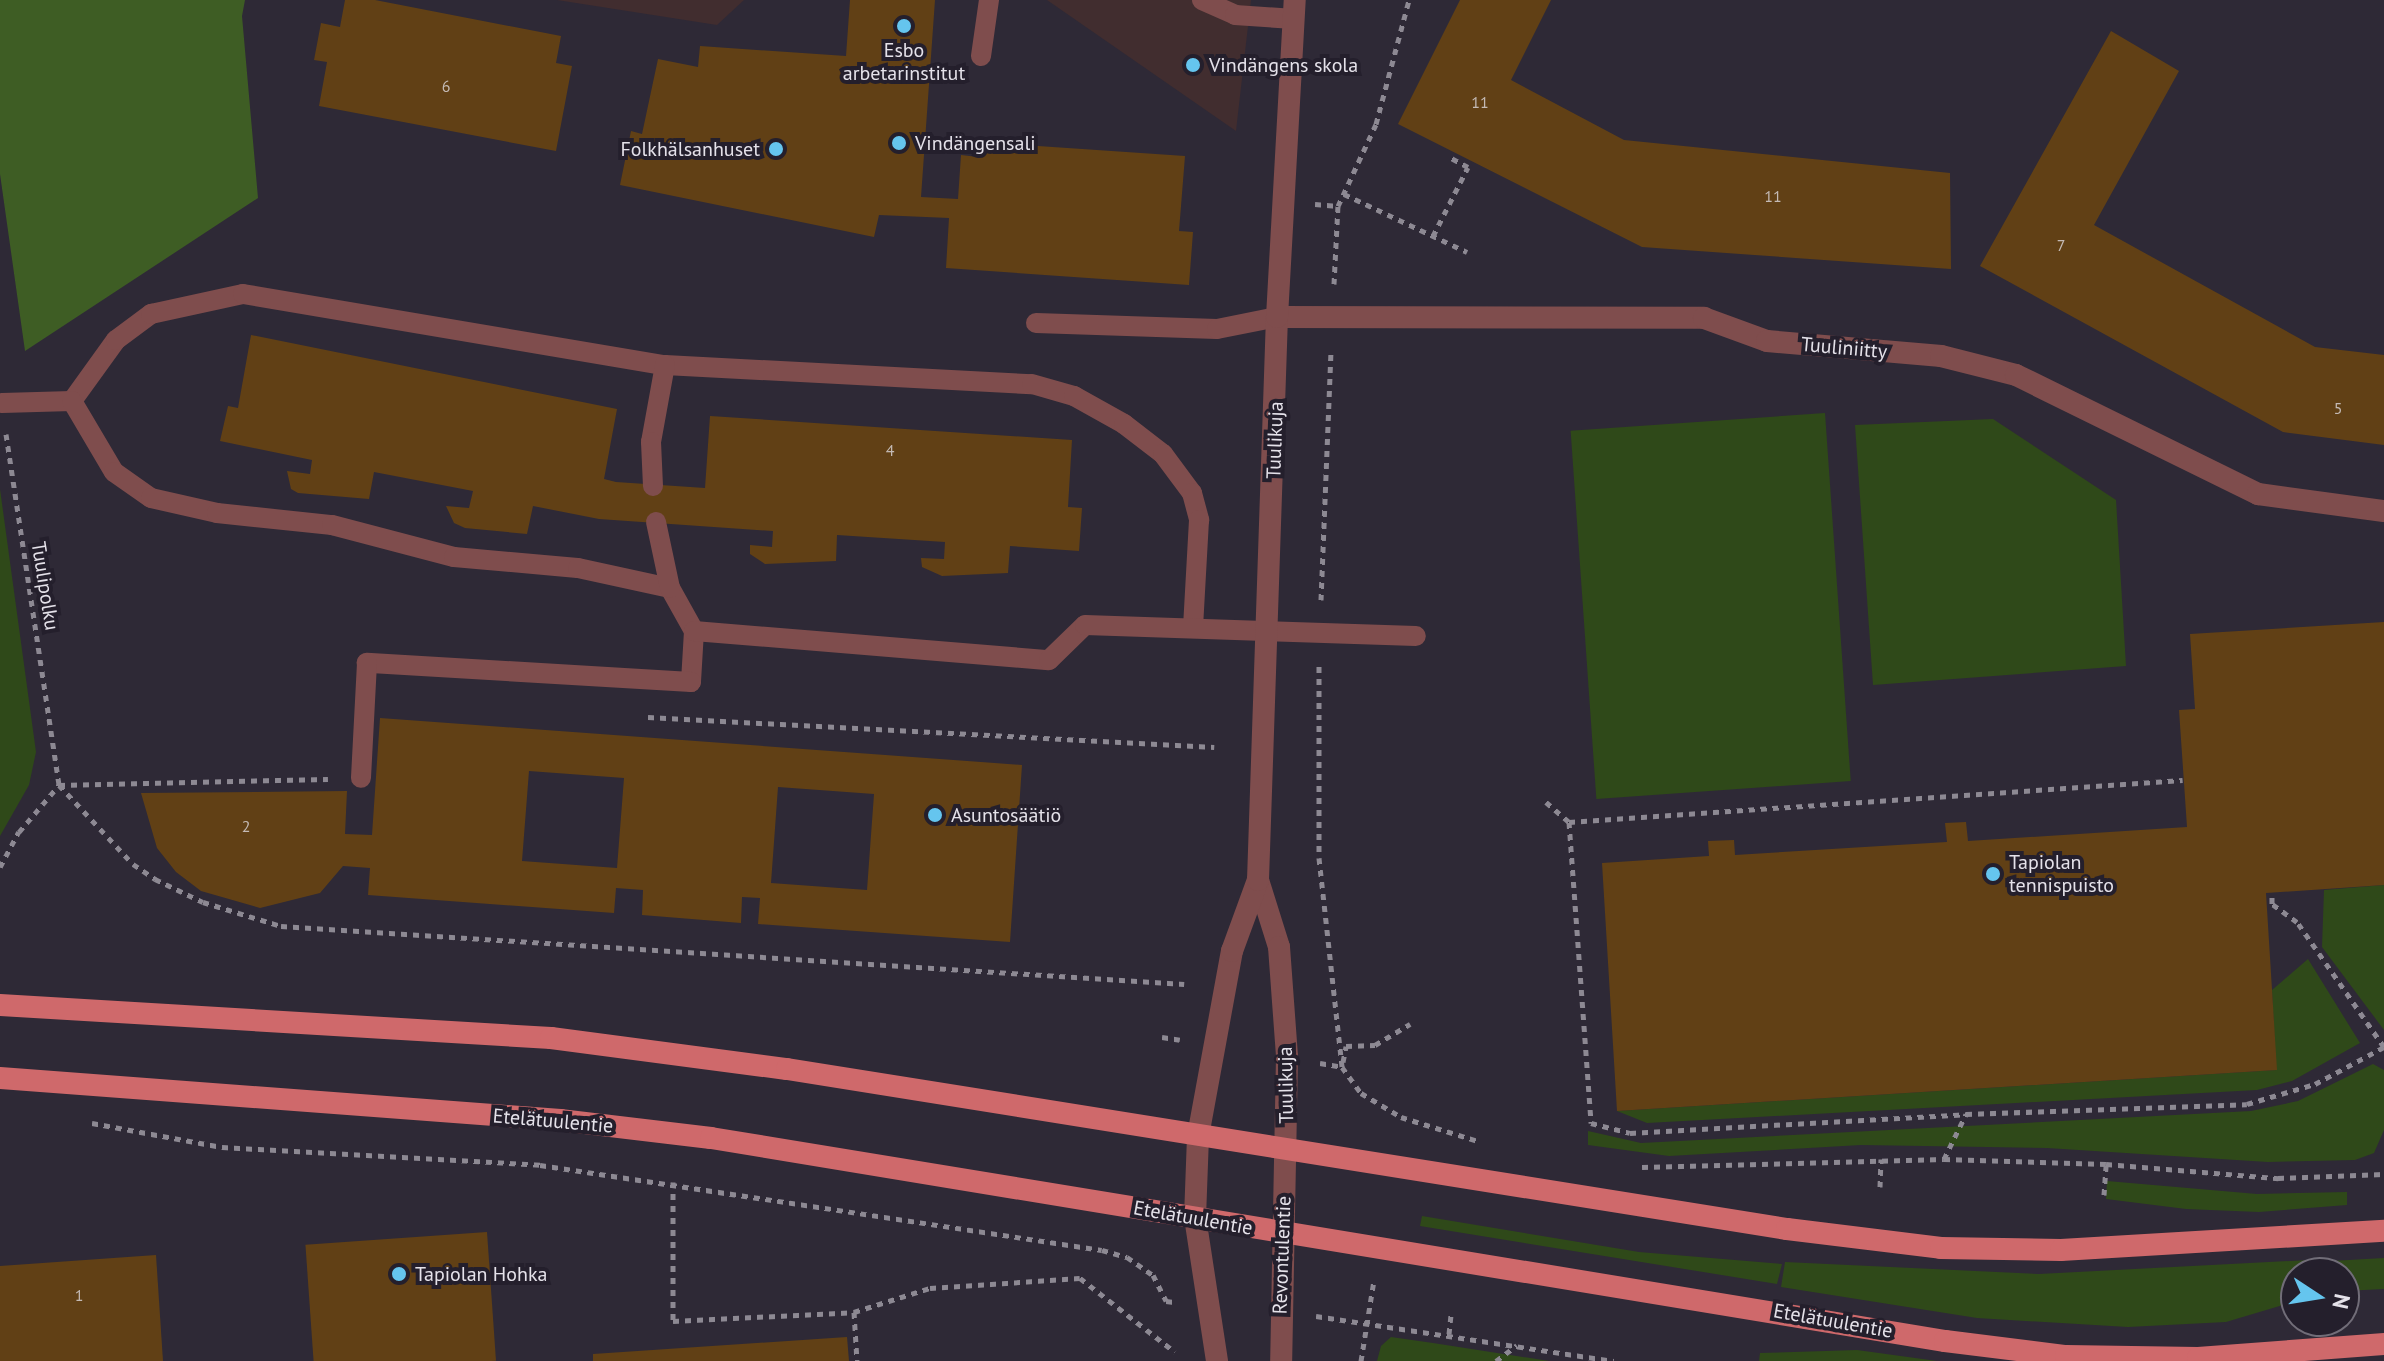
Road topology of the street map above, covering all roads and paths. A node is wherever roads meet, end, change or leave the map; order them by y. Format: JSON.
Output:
{"nodes":[{"id":1,"x":989,"y":0,"type":"edge"},
{"id":2,"x":1202,"y":0,"type":"edge"},
{"id":3,"x":1409,"y":0,"type":"edge"},
{"id":4,"x":1294,"y":10,"type":"edge"},
{"id":5,"x":981,"y":56,"type":"dead end"},
{"id":6,"x":1451,"y":158,"type":"dead end"},
{"id":7,"x":1344,"y":194,"type":"junction"},
{"id":8,"x":1433,"y":236,"type":"junction"},
{"id":9,"x":1467,"y":252,"type":"dead end"},
{"id":10,"x":1277,"y":317,"type":"junction"},
{"id":11,"x":1332,"y":317,"type":"junction"},
{"id":12,"x":1036,"y":323,"type":"dead end"},
{"id":13,"x":665,"y":365,"type":"junction"},
{"id":14,"x":72,"y":401,"type":"junction"},
{"id":15,"x":2,"y":403,"type":"edge"},
{"id":16,"x":653,"y":486,"type":"dead end"},
{"id":17,"x":2384,"y":511,"type":"edge"},
{"id":18,"x":656,"y":522,"type":"dead end"},
{"id":19,"x":670,"y":588,"type":"junction"},
{"id":20,"x":1193,"y":628,"type":"junction"},
{"id":21,"x":694,"y":631,"type":"junction"},
{"id":22,"x":1269,"y":632,"type":"junction"},
{"id":23,"x":1319,"y":633,"type":"junction"},
{"id":24,"x":1416,"y":636,"type":"dead end"},
{"id":25,"x":688,"y":720,"type":"dead end"},
{"id":26,"x":1214,"y":747,"type":"dead end"},
{"id":27,"x":361,"y":778,"type":"joint"},
{"id":28,"x":2183,"y":780,"type":"dead end"},
{"id":29,"x":59,"y":785,"type":"junction"},
{"id":30,"x":1546,"y":802,"type":"dead end"},
{"id":31,"x":1569,"y":822,"type":"junction"},
{"id":32,"x":0,"y":867,"type":"edge"},
{"id":33,"x":1258,"y":880,"type":"junction"},
{"id":34,"x":2272,"y":893,"type":"dead end"},
{"id":35,"x":1184,"y":984,"type":"dead end"},
{"id":36,"x":0,"y":1005,"type":"edge"},
{"id":37,"x":1410,"y":1024,"type":"dead end"},
{"id":38,"x":1162,"y":1037,"type":"dead end"},
{"id":39,"x":1213,"y":1046,"type":"junction"},
{"id":40,"x":1287,"y":1057,"type":"junction"},
{"id":41,"x":1342,"y":1067,"type":"junction"},
{"id":42,"x":0,"y":1078,"type":"edge"},
{"id":43,"x":1966,"y":1114,"type":"junction"},
{"id":44,"x":85,"y":1122,"type":"dead end"},
{"id":45,"x":1198,"y":1136,"type":"junction"},
{"id":46,"x":1486,"y":1143,"type":"dead end"},
{"id":47,"x":1287,"y":1150,"type":"junction"},
{"id":48,"x":1881,"y":1159,"type":"junction"},
{"id":49,"x":1944,"y":1159,"type":"junction"},
{"id":50,"x":1625,"y":1164,"type":"dead end"},
{"id":51,"x":2106,"y":1164,"type":"junction"},
{"id":52,"x":2384,"y":1174,"type":"edge"},
{"id":53,"x":673,"y":1182,"type":"junction"},
{"id":54,"x":1880,"y":1187,"type":"dead end"},
{"id":55,"x":2104,"y":1195,"type":"dead end"},
{"id":56,"x":1195,"y":1218,"type":"junction"},
{"id":57,"x":2384,"y":1231,"type":"edge"},
{"id":58,"x":1281,"y":1234,"type":"junction"},
{"id":59,"x":1210,"y":1304,"type":"junction"},
{"id":60,"x":1279,"y":1311,"type":"junction"},
{"id":61,"x":854,"y":1312,"type":"junction"},
{"id":62,"x":1451,"y":1315,"type":"dead end"},
{"id":63,"x":1449,"y":1334,"type":"junction"},
{"id":64,"x":2384,"y":1344,"type":"edge"},
{"id":65,"x":1517,"y":1345,"type":"junction"},
{"id":66,"x":1175,"y":1352,"type":"dead end"},
{"id":67,"x":857,"y":1361,"type":"edge"},
{"id":68,"x":1217,"y":1361,"type":"edge"},
{"id":69,"x":1281,"y":1361,"type":"edge"},
{"id":70,"x":1496,"y":1361,"type":"edge"},
{"id":71,"x":1614,"y":1361,"type":"edge"}],
"edges":[{"from":1,"to":5,"type":"lane"},
{"from":2,"to":4,"type":"lane"},
{"from":3,"to":7,"type":"path"},
{"from":4,"to":10,"type":"street","name":"Tuulikuja"},
{"from":6,"to":8,"type":"path"},
{"from":7,"to":8,"type":"path"},
{"from":7,"to":11,"type":"path"},
{"from":8,"to":9,"type":"path"},
{"from":10,"to":11,"type":"street","name":"Tuuliniitty"},
{"from":10,"to":12,"type":"lane"},
{"from":10,"to":22,"type":"street","name":"Tuulikuja"},
{"from":11,"to":17,"type":"street","name":"Tuuliniitty"},
{"from":11,"to":23,"type":"path"},
{"from":13,"to":14,"type":"lane"},
{"from":13,"to":16,"type":"lane"},
{"from":13,"to":20,"type":"lane"},
{"from":14,"to":15,"type":"lane"},
{"from":14,"to":19,"type":"lane"},
{"from":15,"to":29,"type":"path","name":"Tuulipolku"},
{"from":18,"to":19,"type":"lane"},
{"from":19,"to":21,"type":"lane"},
{"from":20,"to":21,"type":"lane"},
{"from":20,"to":22,"type":"lane"},
{"from":21,"to":27,"type":"lane"},
{"from":22,"to":23,"type":"lane"},
{"from":22,"to":33,"type":"street","name":"Tuulikuja"},
{"from":23,"to":24,"type":"lane"},
{"from":23,"to":41,"type":"path"},
{"from":25,"to":26,"type":"path"},
{"from":27,"to":29,"type":"path"},
{"from":28,"to":31,"type":"path"},
{"from":29,"to":32,"type":"path"},
{"from":29,"to":35,"type":"path"},
{"from":30,"to":31,"type":"path"},
{"from":31,"to":43,"type":"path"},
{"from":33,"to":39,"type":"street","name":"Tuulikuja"},
{"from":33,"to":40,"type":"street","name":"Tuulikuja"},
{"from":34,"to":43,"type":"path"},
{"from":36,"to":45,"type":"main road"},
{"from":37,"to":41,"type":"path"},
{"from":38,"to":39,"type":"path"},
{"from":39,"to":45,"type":"street","name":"Tuulikuja"},
{"from":40,"to":41,"type":"path"},
{"from":40,"to":47,"type":"street","name":"Tuulikuja"},
{"from":41,"to":46,"type":"path"},
{"from":42,"to":56,"type":"main road","name":"Etelätuulentie"},
{"from":43,"to":49,"type":"path"},
{"from":44,"to":53,"type":"path"},
{"from":45,"to":47,"type":"main road"},
{"from":45,"to":56,"type":"street"},
{"from":47,"to":57,"type":"main road"},
{"from":47,"to":58,"type":"street","name":"Revontulentie"},
{"from":48,"to":49,"type":"path"},
{"from":48,"to":50,"type":"path"},
{"from":48,"to":54,"type":"path"},
{"from":49,"to":51,"type":"path"},
{"from":51,"to":52,"type":"path"},
{"from":51,"to":55,"type":"path"},
{"from":53,"to":59,"type":"path"},
{"from":53,"to":61,"type":"path"},
{"from":56,"to":58,"type":"main road","name":"Etelätuulentie"},
{"from":56,"to":59,"type":"street"},
{"from":58,"to":60,"type":"street","name":"Revontulentie"},
{"from":58,"to":64,"type":"main road","name":"Etelätuulentie"},
{"from":59,"to":68,"type":"street"},
{"from":60,"to":63,"type":"path"},
{"from":60,"to":69,"type":"street","name":"Revontulentie"},
{"from":61,"to":66,"type":"path"},
{"from":61,"to":67,"type":"path"},
{"from":62,"to":63,"type":"path"},
{"from":63,"to":65,"type":"path"},
{"from":65,"to":70,"type":"path"},
{"from":65,"to":71,"type":"path"}]}
